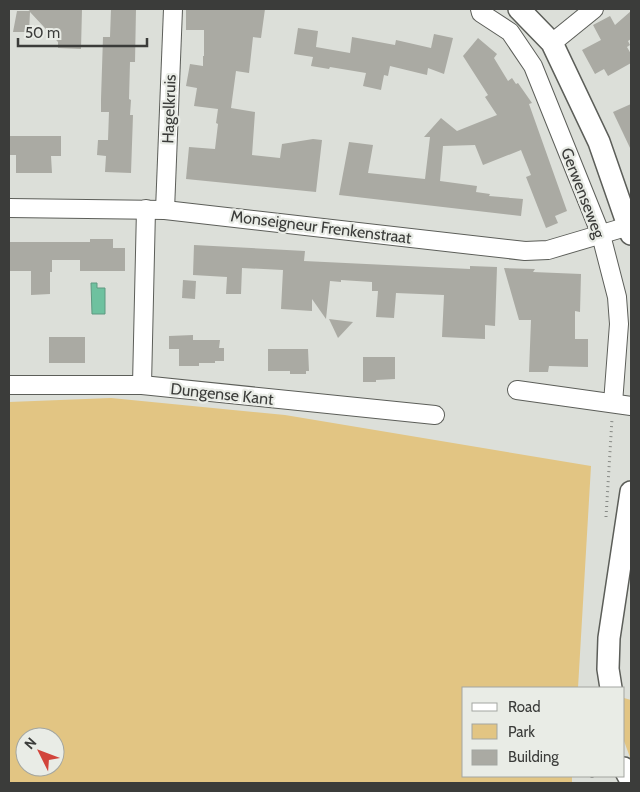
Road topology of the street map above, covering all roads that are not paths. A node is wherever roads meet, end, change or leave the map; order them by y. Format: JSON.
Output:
{"nodes":[{"id":1,"x":173,"y":9,"type":"edge"},
{"id":2,"x":480,"y":9,"type":"edge"},
{"id":3,"x":519,"y":9,"type":"edge"},
{"id":4,"x":594,"y":9,"type":"edge"},
{"id":5,"x":552,"y":43,"type":"junction"},
{"id":6,"x":9,"y":208,"type":"edge"},
{"id":7,"x":146,"y":209,"type":"junction"},
{"id":8,"x":165,"y":210,"type":"junction"},
{"id":9,"x":630,"y":230,"type":"edge"},
{"id":10,"x":601,"y":234,"type":"junction"},
{"id":11,"x":9,"y":385,"type":"edge"},
{"id":12,"x":142,"y":385,"type":"junction"},
{"id":13,"x":517,"y":390,"type":"dead end"},
{"id":14,"x":613,"y":403,"type":"junction"},
{"id":15,"x":631,"y":406,"type":"edge"},
{"id":16,"x":435,"y":415,"type":"dead end"},
{"id":17,"x":631,"y":492,"type":"edge"},
{"id":18,"x":611,"y":687,"type":"edge"},
{"id":19,"x":625,"y":770,"type":"edge"},
{"id":20,"x":631,"y":781,"type":"edge"}],
"edges":[{"from":1,"to":8,"type":"street","name":"Hagelkruis"},
{"from":2,"to":10,"type":"street","name":"Gerwenseweg"},
{"from":3,"to":5,"type":"street","name":"Gerwenseweg"},
{"from":4,"to":5,"type":"street"},
{"from":5,"to":9,"type":"street","name":"Gerwenseweg"},
{"from":6,"to":7,"type":"street","name":"Monseigneur Frenkenstraat"},
{"from":7,"to":8,"type":"street","name":"Monseigneur Frenkenstraat"},
{"from":7,"to":12,"type":"street"},
{"from":8,"to":10,"type":"street","name":"Monseigneur Frenkenstraat"},
{"from":9,"to":10,"type":"street","name":"Monseigneur Frenkenstraat"},
{"from":10,"to":14,"type":"street","name":"Gerwenseweg"},
{"from":11,"to":12,"type":"street","name":"Dungense Kant"},
{"from":12,"to":16,"type":"street","name":"Dungense Kant"},
{"from":13,"to":14,"type":"street"},
{"from":14,"to":15,"type":"street"},
{"from":17,"to":18,"type":"street"},
{"from":19,"to":20,"type":"street"}]}
